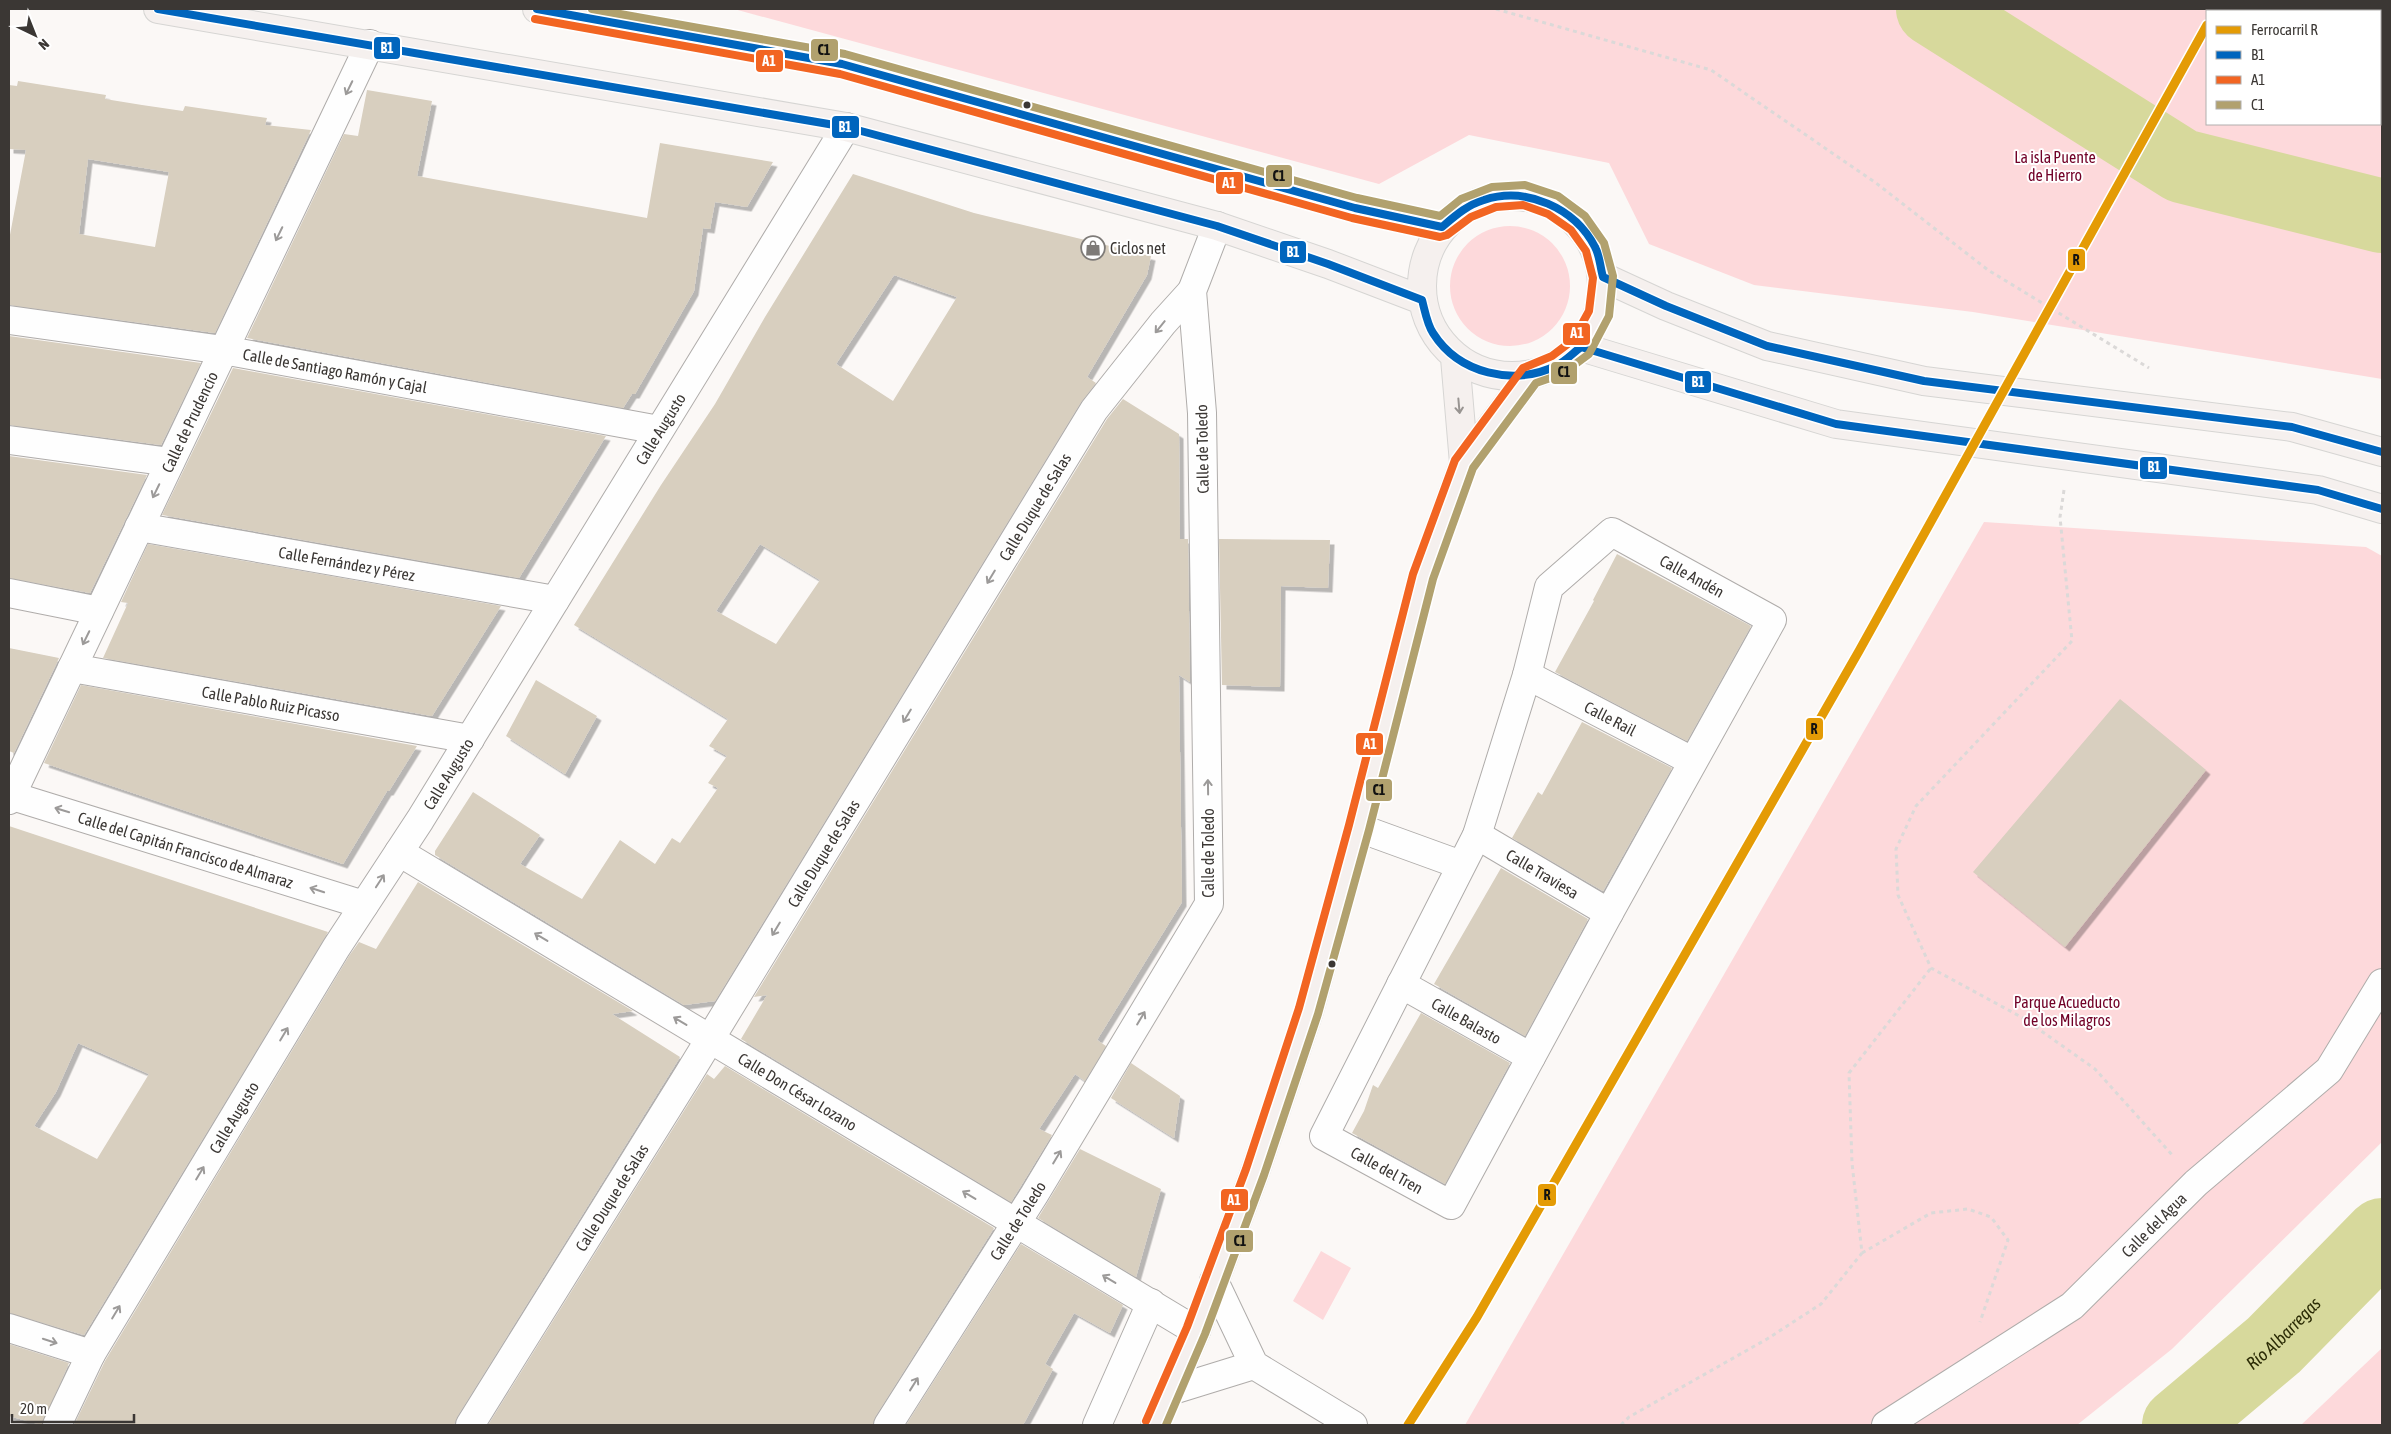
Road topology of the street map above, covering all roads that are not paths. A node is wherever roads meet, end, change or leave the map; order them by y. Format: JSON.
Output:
{"nodes":[{"id":1,"x":158,"y":9,"type":"edge"},
{"id":2,"x":537,"y":9,"type":"edge"},
{"id":3,"x":370,"y":44,"type":"junction"},
{"id":4,"x":846,"y":127,"type":"junction"},
{"id":5,"x":1218,"y":226,"type":"junction"},
{"id":6,"x":1442,"y":227,"type":"junction"},
{"id":7,"x":1603,"y":277,"type":"junction"},
{"id":8,"x":1192,"y":291,"type":"junction"},
{"id":9,"x":1422,"y":300,"type":"junction"},
{"id":10,"x":9,"y":320,"type":"edge"},
{"id":11,"x":1581,"y":347,"type":"junction"},
{"id":12,"x":223,"y":350,"type":"junction"},
{"id":13,"x":1455,"y":358,"type":"junction"},
{"id":14,"x":1530,"y":376,"type":"junction"},
{"id":15,"x":659,"y":430,"type":"junction"},
{"id":16,"x":9,"y":440,"type":"edge"},
{"id":17,"x":2382,"y":452,"type":"edge"},
{"id":18,"x":170,"y":462,"type":"junction"},
{"id":19,"x":1464,"y":463,"type":"junction"},
{"id":20,"x":2382,"y":509,"type":"edge"},
{"id":21,"x":139,"y":527,"type":"junction"},
{"id":22,"x":9,"y":593,"type":"edge"},
{"id":23,"x":555,"y":600,"type":"junction"},
{"id":24,"x":99,"y":611,"type":"junction"},
{"id":25,"x":72,"y":668,"type":"junction"},
{"id":26,"x":1527,"y":675,"type":"junction"},
{"id":27,"x":470,"y":739,"type":"junction"},
{"id":28,"x":1692,"y":762,"type":"junction"},
{"id":29,"x":10,"y":797,"type":"edge"},
{"id":30,"x":1358,"y":828,"type":"junction"},
{"id":31,"x":1477,"y":835,"type":"junction"},
{"id":32,"x":399,"y":852,"type":"junction"},
{"id":33,"x":1461,"y":865,"type":"junction"},
{"id":34,"x":364,"y":905,"type":"junction"},
{"id":35,"x":1609,"y":913,"type":"junction"},
{"id":36,"x":2382,"y":983,"type":"edge"},
{"id":37,"x":1401,"y":984,"type":"junction"},
{"id":38,"x":710,"y":1039,"type":"junction"},
{"id":39,"x":1531,"y":1057,"type":"junction"},
{"id":40,"x":1016,"y":1224,"type":"junction"},
{"id":41,"x":1214,"y":1281,"type":"junction"},
{"id":42,"x":1151,"y":1304,"type":"junction"},
{"id":43,"x":9,"y":1328,"type":"edge"},
{"id":44,"x":1196,"y":1331,"type":"junction"},
{"id":45,"x":91,"y":1354,"type":"junction"},
{"id":46,"x":1254,"y":1365,"type":"junction"},
{"id":47,"x":1170,"y":1391,"type":"junction"},
{"id":48,"x":57,"y":1425,"type":"edge"},
{"id":49,"x":470,"y":1425,"type":"edge"},
{"id":50,"x":888,"y":1425,"type":"edge"},
{"id":51,"x":1096,"y":1425,"type":"edge"},
{"id":52,"x":1155,"y":1425,"type":"edge"},
{"id":53,"x":1353,"y":1425,"type":"edge"},
{"id":54,"x":1886,"y":1425,"type":"edge"}],
"edges":[{"from":1,"to":3,"type":"main road"},
{"from":2,"to":6,"type":"main road"},
{"from":3,"to":4,"type":"main road"},
{"from":3,"to":12,"type":"street","name":"Calle de Prudencio","one_way":true},
{"from":4,"to":5,"type":"main road"},
{"from":4,"to":15,"type":"street","name":"Calle Augusto"},
{"from":5,"to":8,"type":"street","name":"Calle de Toledo"},
{"from":5,"to":9,"type":"main road"},
{"from":6,"to":7,"type":"main road"},
{"from":6,"to":9,"type":"main road"},
{"from":7,"to":11,"type":"main road"},
{"from":7,"to":17,"type":"main road"},
{"from":8,"to":38,"type":"street","name":"Calle Duque de Salas","one_way":true},
{"from":40,"to":8,"type":"street","name":"Calle de Toledo","one_way":true},
{"from":9,"to":13,"type":"main road"},
{"from":10,"to":12,"type":"street","name":"Calle de Santiago Ramón y Cajal"},
{"from":11,"to":14,"type":"main road"},
{"from":11,"to":20,"type":"main road"},
{"from":12,"to":15,"type":"street","name":"Calle de Santiago Ramón y Cajal"},
{"from":12,"to":18,"type":"street","name":"Calle de Prudencio"},
{"from":13,"to":14,"type":"main road"},
{"from":13,"to":19,"type":"main road","one_way":true},
{"from":14,"to":19,"type":"main road"},
{"from":15,"to":23,"type":"street","name":"Calle Augusto"},
{"from":16,"to":18,"type":"street"},
{"from":18,"to":21,"type":"street","name":"Calle de Prudencio","one_way":true},
{"from":19,"to":30,"type":"main road"},
{"from":21,"to":23,"type":"street","name":"Calle Fernández y Pérez"},
{"from":21,"to":24,"type":"street","name":"Calle de Prudencio"},
{"from":22,"to":24,"type":"street"},
{"from":23,"to":27,"type":"street","name":"Calle Augusto"},
{"from":24,"to":25,"type":"street","name":"Calle de Prudencio","one_way":true},
{"from":25,"to":27,"type":"street","name":"Calle Pablo Ruiz Picasso"},
{"from":25,"to":29,"type":"street","name":"Calle de Prudencio"},
{"from":26,"to":28,"type":"street","name":"Calle Rail"},
{"from":26,"to":28,"type":"street","name":"Calle Andén"},
{"from":26,"to":31,"type":"street"},
{"from":27,"to":32,"type":"street","name":"Calle Augusto"},
{"from":28,"to":35,"type":"street"},
{"from":34,"to":29,"type":"street","name":"Calle del Capitán Francisco de Almaraz","one_way":true},
{"from":30,"to":33,"type":"street"},
{"from":30,"to":41,"type":"main road"},
{"from":31,"to":33,"type":"street"},
{"from":31,"to":35,"type":"street","name":"Calle Traviesa"},
{"from":34,"to":32,"type":"street","name":"Calle Augusto","one_way":true},
{"from":38,"to":32,"type":"street","name":"Calle Don César Lozano","one_way":true},
{"from":33,"to":37,"type":"street"},
{"from":45,"to":34,"type":"street","name":"Calle Augusto","one_way":true},
{"from":35,"to":39,"type":"street"},
{"from":36,"to":54,"type":"street","name":"Calle del Agua"},
{"from":37,"to":39,"type":"street","name":"Calle Balasto"},
{"from":37,"to":39,"type":"street","name":"Calle del Tren"},
{"from":40,"to":38,"type":"street","name":"Calle Don César Lozano","one_way":true},
{"from":38,"to":49,"type":"street","name":"Calle Duque de Salas"},
{"from":42,"to":40,"type":"street","name":"Calle Don César Lozano","one_way":true},
{"from":50,"to":40,"type":"street","name":"Calle de Toledo","one_way":true},
{"from":41,"to":44,"type":"main road"},
{"from":41,"to":46,"type":"street"},
{"from":42,"to":44,"type":"street","name":"Calle Don César Lozano"},
{"from":42,"to":51,"type":"street"},
{"from":43,"to":45,"type":"street","one_way":true},
{"from":44,"to":47,"type":"main road"},
{"from":45,"to":48,"type":"street","name":"Calle Augusto"},
{"from":46,"to":47,"type":"street"},
{"from":46,"to":53,"type":"street"},
{"from":47,"to":52,"type":"main road"}]}
